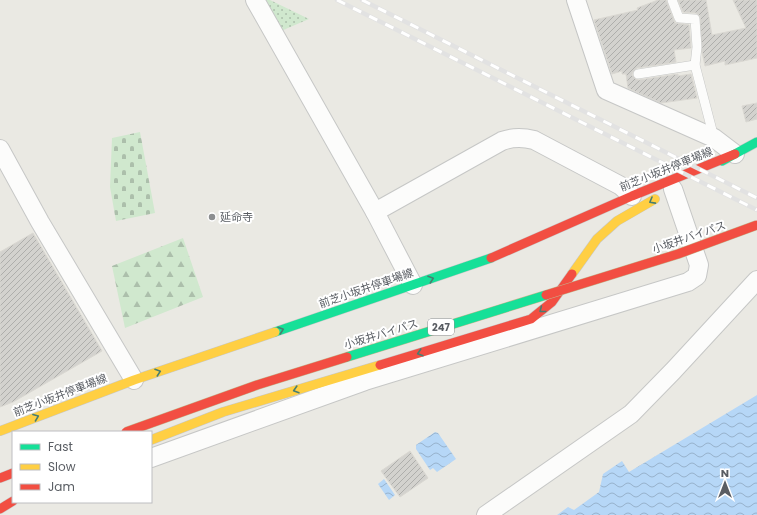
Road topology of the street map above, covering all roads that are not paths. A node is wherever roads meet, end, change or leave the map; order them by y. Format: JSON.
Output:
{"nodes":[{"id":1,"x":255,"y":0,"type":"edge"},
{"id":2,"x":576,"y":0,"type":"edge"},
{"id":3,"x":672,"y":0,"type":"edge"},
{"id":4,"x":696,"y":65,"type":"junction"},
{"id":5,"x":638,"y":74,"type":"dead end"},
{"id":6,"x":714,"y":138,"type":"junction"},
{"id":7,"x":757,"y":142,"type":"edge"},
{"id":8,"x":0,"y":149,"type":"edge"},
{"id":9,"x":735,"y":154,"type":"junction"},
{"id":10,"x":667,"y":193,"type":"junction"},
{"id":11,"x":632,"y":196,"type":"junction"},
{"id":12,"x":375,"y":212,"type":"junction"},
{"id":13,"x":757,"y":225,"type":"edge"},
{"id":14,"x":757,"y":280,"type":"edge"},
{"id":15,"x":413,"y":285,"type":"junction"},
{"id":16,"x":134,"y":380,"type":"junction"},
{"id":17,"x":0,"y":431,"type":"edge"},
{"id":18,"x":129,"y":431,"type":"edge"},
{"id":19,"x":152,"y":440,"type":"edge"},
{"id":20,"x":152,"y":458,"type":"edge"},
{"id":21,"x":12,"y":473,"type":"edge"},
{"id":22,"x":0,"y":478,"type":"edge"},
{"id":23,"x":12,"y":502,"type":"edge"},
{"id":24,"x":0,"y":509,"type":"edge"},
{"id":25,"x":486,"y":515,"type":"edge"}],
"edges":[{"from":1,"to":12,"type":"street"},
{"from":2,"to":6,"type":"street"},
{"from":3,"to":4,"type":"lane"},
{"from":4,"to":5,"type":"lane"},
{"from":4,"to":6,"type":"lane"},
{"from":6,"to":9,"type":"street"},
{"from":7,"to":9,"type":"main road","name":"前芝小坂井停車場線"},
{"from":8,"to":16,"type":"street"},
{"from":9,"to":10,"type":"main road","name":"前芝小坂井停車場線"},
{"from":9,"to":11,"type":"main road","name":"前芝小坂井停車場線"},
{"from":10,"to":19,"type":"main road","name":"前芝小坂井停車場線","one_way":true},
{"from":10,"to":20,"type":"street"},
{"from":11,"to":12,"type":"street"},
{"from":15,"to":11,"type":"main road","name":"前芝小坂井停車場線","one_way":true},
{"from":12,"to":15,"type":"street"},
{"from":13,"to":18,"type":"main road","name":"小坂井バイパス","number":"247","bridge":true},
{"from":14,"to":25,"type":"street"},
{"from":16,"to":15,"type":"main road","name":"前芝小坂井停車場線","one_way":true},
{"from":17,"to":16,"type":"main road","name":"前芝小坂井停車場線","one_way":true},
{"from":21,"to":22,"type":"main road"},
{"from":23,"to":24,"type":"main road"}]}
